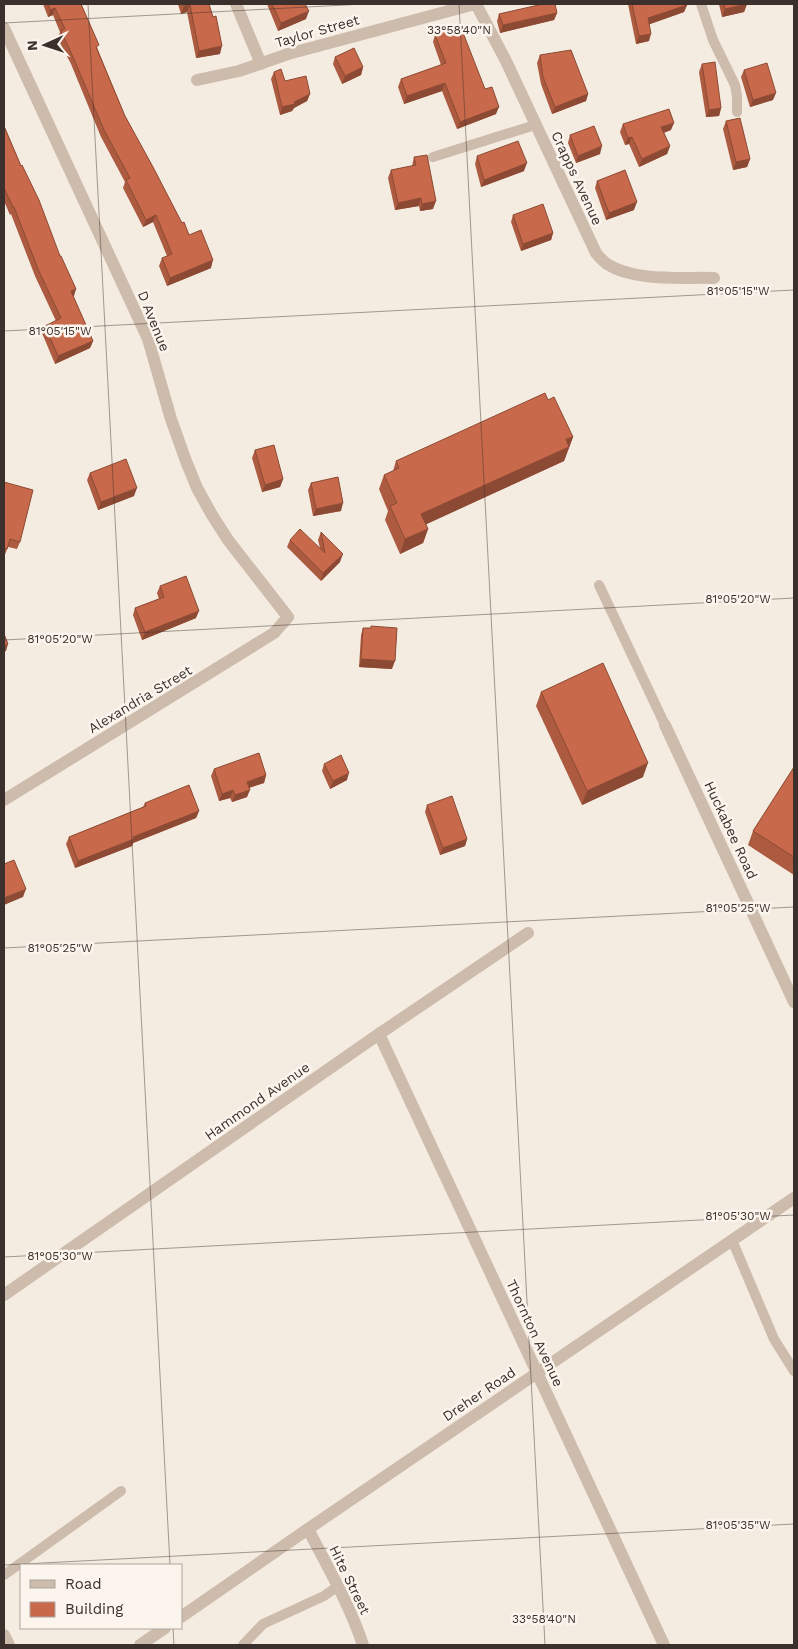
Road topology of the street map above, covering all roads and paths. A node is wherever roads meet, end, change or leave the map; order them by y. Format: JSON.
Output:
{"nodes":[{"id":1,"x":236,"y":4,"type":"edge"},
{"id":2,"x":476,"y":4,"type":"edge"},
{"id":3,"x":701,"y":4,"type":"edge"},
{"id":4,"x":4,"y":28,"type":"edge"},
{"id":5,"x":261,"y":64,"type":"junction"},
{"id":6,"x":197,"y":80,"type":"dead end"},
{"id":7,"x":737,"y":112,"type":"dead end"},
{"id":8,"x":535,"y":125,"type":"junction"},
{"id":9,"x":433,"y":157,"type":"dead end"},
{"id":10,"x":714,"y":278,"type":"dead end"},
{"id":11,"x":599,"y":585,"type":"dead end"},
{"id":12,"x":288,"y":617,"type":"joint"},
{"id":13,"x":665,"y":725,"type":"joint"},
{"id":14,"x":4,"y":800,"type":"edge"},
{"id":15,"x":528,"y":933,"type":"dead end"},
{"id":16,"x":794,"y":1002,"type":"edge"},
{"id":17,"x":379,"y":1034,"type":"junction"},
{"id":18,"x":794,"y":1198,"type":"edge"},
{"id":19,"x":732,"y":1240,"type":"junction"},
{"id":20,"x":4,"y":1295,"type":"edge"},
{"id":21,"x":794,"y":1371,"type":"edge"},
{"id":22,"x":537,"y":1372,"type":"junction"},
{"id":23,"x":121,"y":1491,"type":"dead end"},
{"id":24,"x":308,"y":1529,"type":"junction"},
{"id":25,"x":4,"y":1575,"type":"edge"},
{"id":26,"x":338,"y":1586,"type":"junction"},
{"id":27,"x":182,"y":1616,"type":"edge"},
{"id":28,"x":164,"y":1629,"type":"edge"},
{"id":29,"x":4,"y":1635,"type":"edge"},
{"id":30,"x":9,"y":1645,"type":"edge"},
{"id":31,"x":140,"y":1645,"type":"edge"},
{"id":32,"x":243,"y":1645,"type":"edge"},
{"id":33,"x":363,"y":1645,"type":"edge"},
{"id":34,"x":664,"y":1645,"type":"edge"}],
"edges":[{"from":1,"to":5,"type":"street"},
{"from":2,"to":5,"type":"street","name":"Taylor Street"},
{"from":2,"to":8,"type":"street","name":"Crapps Avenue"},
{"from":3,"to":7,"type":"lane"},
{"from":4,"to":12,"type":"street","name":"D Avenue"},
{"from":5,"to":6,"type":"street","name":"Taylor Street"},
{"from":8,"to":9,"type":"lane"},
{"from":8,"to":10,"type":"street","name":"Crapps Avenue"},
{"from":11,"to":13,"type":"lane"},
{"from":12,"to":14,"type":"street","name":"Alexandria Street"},
{"from":13,"to":16,"type":"street","name":"Huckabee Road"},
{"from":15,"to":17,"type":"street","name":"Hammond Avenue"},
{"from":17,"to":20,"type":"street","name":"Hammond Avenue"},
{"from":17,"to":22,"type":"street","name":"Thornton Avenue"},
{"from":18,"to":19,"type":"street","name":"Dreher Road"},
{"from":19,"to":21,"type":"lane"},
{"from":19,"to":22,"type":"street","name":"Dreher Road"},
{"from":22,"to":24,"type":"street","name":"Dreher Road"},
{"from":22,"to":34,"type":"street","name":"Thornton Avenue"},
{"from":23,"to":25,"type":"lane"},
{"from":24,"to":26,"type":"street","name":"Hite Street"},
{"from":24,"to":27,"type":"street","name":"Dreher Road"},
{"from":26,"to":32,"type":"lane"},
{"from":26,"to":33,"type":"street","name":"Hite Street"},
{"from":28,"to":31,"type":"street"},
{"from":29,"to":30,"type":"street"}]}
